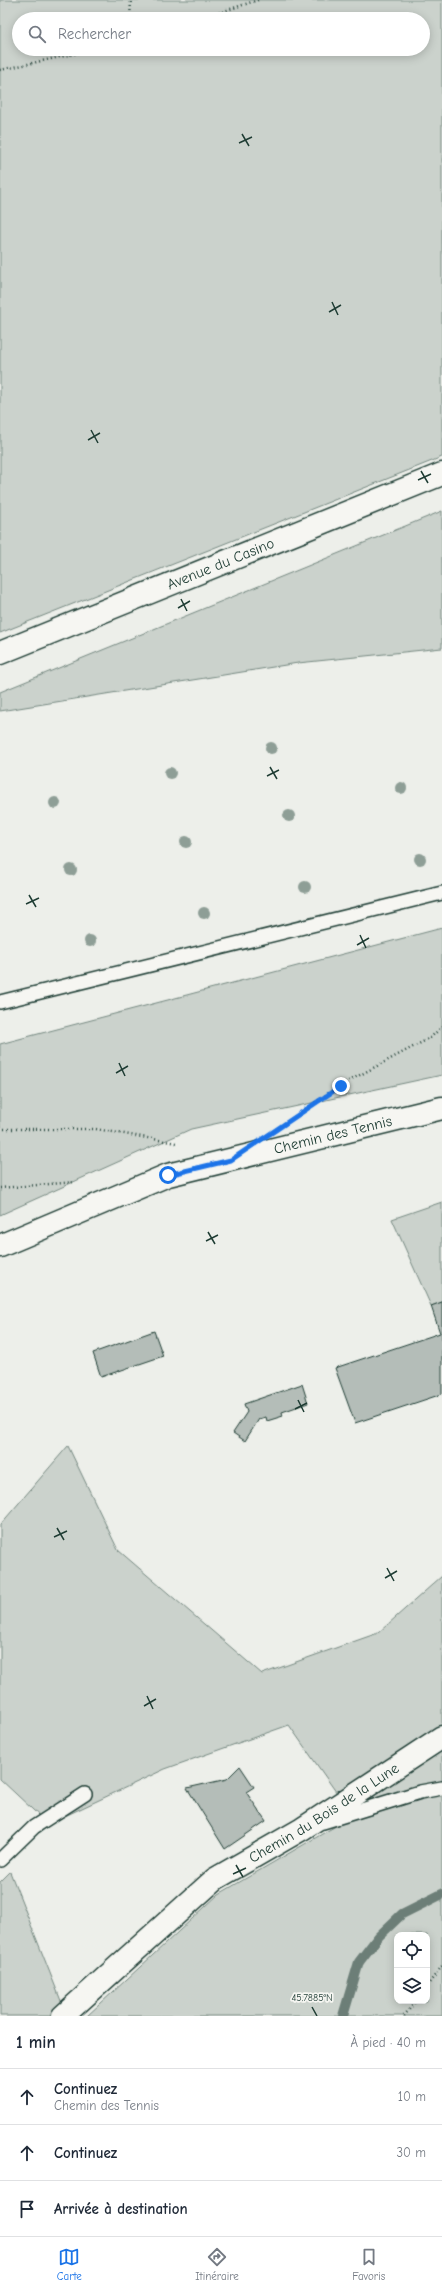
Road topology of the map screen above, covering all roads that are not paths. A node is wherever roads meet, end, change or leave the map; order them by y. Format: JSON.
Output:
{"nodes":[{"id":1,"x":442,"y":474,"type":"edge"},
{"id":2,"x":0,"y":654,"type":"edge"},
{"id":3,"x":442,"y":893,"type":"edge"},
{"id":4,"x":0,"y":1002,"type":"edge"},
{"id":5,"x":442,"y":1108,"type":"edge"},
{"id":6,"x":0,"y":1246,"type":"edge"},
{"id":7,"x":442,"y":1737,"type":"edge"},
{"id":8,"x":442,"y":1788,"type":"edge"},
{"id":9,"x":85,"y":1794,"type":"dead end"},
{"id":10,"x":302,"y":1829,"type":"junction"},
{"id":11,"x":0,"y":1860,"type":"edge"},
{"id":12,"x":63,"y":2016,"type":"edge"}],
"edges":[{"from":1,"to":2,"type":"street","name":"Avenue du Casino"},
{"from":3,"to":4,"type":"lane"},
{"from":5,"to":6,"type":"street","name":"Chemin des Tennis"},
{"from":7,"to":10,"type":"street","name":"Chemin du Bois de la Lune"},
{"from":8,"to":10,"type":"lane"},
{"from":9,"to":11,"type":"lane"},
{"from":10,"to":12,"type":"street","name":"Chemin du Bois de la Lune"}]}
